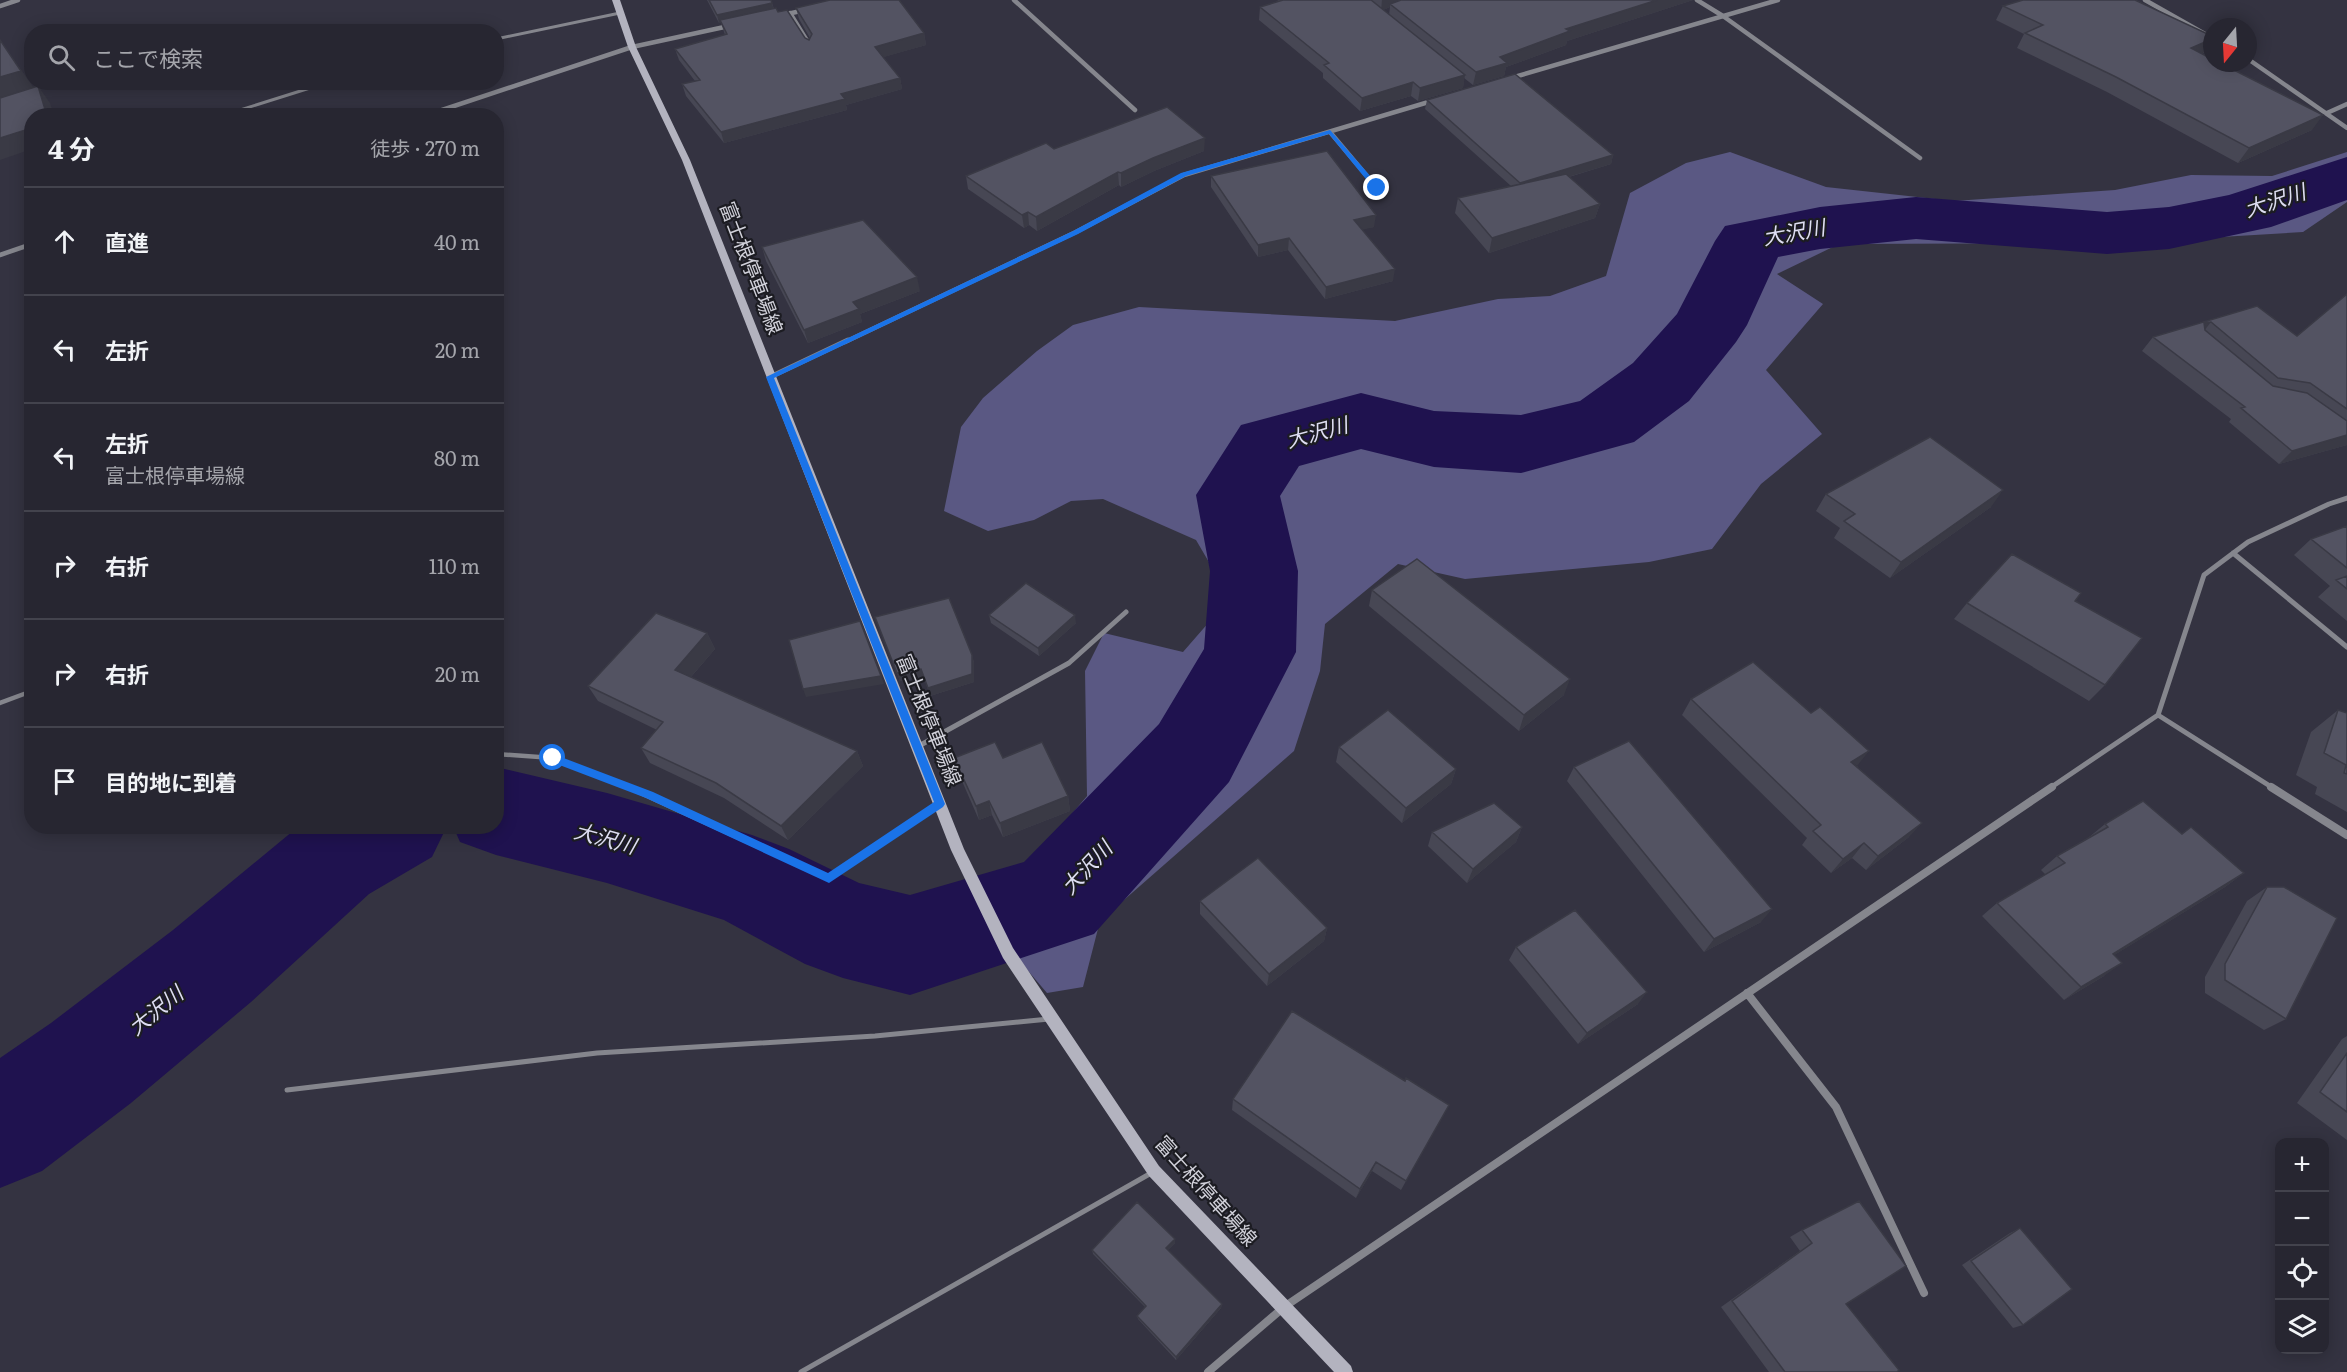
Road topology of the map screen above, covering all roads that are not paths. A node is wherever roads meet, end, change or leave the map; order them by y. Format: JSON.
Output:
{"nodes":[{"id":1,"x":18,"y":0,"type":"edge"},
{"id":2,"x":616,"y":0,"type":"edge"},
{"id":3,"x":1014,"y":0,"type":"edge"},
{"id":4,"x":1697,"y":0,"type":"edge"},
{"id":5,"x":1778,"y":0,"type":"edge"},
{"id":6,"x":2145,"y":0,"type":"edge"},
{"id":7,"x":0,"y":6,"type":"edge"},
{"id":8,"x":813,"y":8,"type":"edge"},
{"id":9,"x":620,"y":13,"type":"junction"},
{"id":10,"x":790,"y":13,"type":"junction"},
{"id":11,"x":779,"y":16,"type":"edge"},
{"id":12,"x":1723,"y":16,"type":"junction"},
{"id":13,"x":734,"y":25,"type":"edge"},
{"id":14,"x":2203,"y":33,"type":"edge"},
{"id":15,"x":504,"y":37,"type":"edge"},
{"id":16,"x":632,"y":47,"type":"junction"},
{"id":17,"x":811,"y":47,"type":"edge"},
{"id":18,"x":2257,"y":65,"type":"edge"},
{"id":19,"x":1506,"y":80,"type":"edge"},
{"id":20,"x":504,"y":89,"type":"edge"},
{"id":21,"x":303,"y":90,"type":"edge"},
{"id":22,"x":502,"y":90,"type":"edge"},
{"id":23,"x":1439,"y":99,"type":"edge"},
{"id":24,"x":2347,"y":104,"type":"edge"},
{"id":25,"x":246,"y":108,"type":"edge"},
{"id":26,"x":448,"y":108,"type":"edge"},
{"id":27,"x":1135,"y":110,"type":"dead end"},
{"id":28,"x":2327,"y":113,"type":"junction"},
{"id":29,"x":2347,"y":128,"type":"edge"},
{"id":30,"x":1330,"y":132,"type":"junction"},
{"id":31,"x":1920,"y":158,"type":"dead end"},
{"id":32,"x":1377,"y":188,"type":"dead end"},
{"id":33,"x":24,"y":247,"type":"edge"},
{"id":34,"x":0,"y":255,"type":"edge"},
{"id":35,"x":770,"y":377,"type":"junction"},
{"id":36,"x":2347,"y":498,"type":"edge"},
{"id":37,"x":2233,"y":553,"type":"junction"},
{"id":38,"x":1126,"y":612,"type":"dead end"},
{"id":39,"x":2347,"y":647,"type":"edge"},
{"id":40,"x":24,"y":694,"type":"edge"},
{"id":41,"x":0,"y":703,"type":"edge"},
{"id":42,"x":2158,"y":714,"type":"junction"},
{"id":43,"x":917,"y":747,"type":"junction"},
{"id":44,"x":504,"y":755,"type":"edge"},
{"id":45,"x":940,"y":804,"type":"junction"},
{"id":46,"x":2347,"y":835,"type":"edge"},
{"id":47,"x":1747,"y":993,"type":"junction"},
{"id":48,"x":1052,"y":1019,"type":"junction"},
{"id":49,"x":287,"y":1090,"type":"dead end"},
{"id":50,"x":1154,"y":1171,"type":"junction"},
{"id":51,"x":1924,"y":1293,"type":"dead end"},
{"id":52,"x":1284,"y":1307,"type":"junction"},
{"id":53,"x":801,"y":1372,"type":"edge"},
{"id":54,"x":1208,"y":1372,"type":"edge"},
{"id":55,"x":1344,"y":1372,"type":"edge"}],
"edges":[{"from":1,"to":7,"type":"street"},
{"from":2,"to":9,"type":"main road","name":"富士根停車場線"},
{"from":3,"to":27,"type":"street"},
{"from":4,"to":12,"type":"street"},
{"from":5,"to":12,"type":"street"},
{"from":6,"to":14,"type":"street"},
{"from":8,"to":10,"type":"street"},
{"from":9,"to":15,"type":"lane"},
{"from":9,"to":16,"type":"main road","name":"富士根停車場線"},
{"from":10,"to":11,"type":"street"},
{"from":10,"to":17,"type":"street"},
{"from":12,"to":19,"type":"street"},
{"from":12,"to":31,"type":"street"},
{"from":13,"to":16,"type":"street"},
{"from":16,"to":20,"type":"street"},
{"from":16,"to":35,"type":"main road","name":"富士根停車場線"},
{"from":18,"to":28,"type":"street"},
{"from":21,"to":25,"type":"lane"},
{"from":22,"to":26,"type":"street"},
{"from":23,"to":30,"type":"street"},
{"from":24,"to":28,"type":"street"},
{"from":28,"to":29,"type":"street"},
{"from":30,"to":32,"type":"street"},
{"from":30,"to":35,"type":"street"},
{"from":33,"to":34,"type":"street"},
{"from":35,"to":43,"type":"main road","name":"富士根停車場線"},
{"from":36,"to":37,"type":"street"},
{"from":37,"to":39,"type":"street"},
{"from":37,"to":42,"type":"street"},
{"from":38,"to":43,"type":"street"},
{"from":40,"to":41,"type":"lane"},
{"from":42,"to":46,"type":"street"},
{"from":42,"to":47,"type":"street"},
{"from":43,"to":45,"type":"main road","name":"富士根停車場線"},
{"from":44,"to":45,"type":"lane"},
{"from":45,"to":48,"type":"main road","name":"富士根停車場線"},
{"from":47,"to":51,"type":"street"},
{"from":47,"to":52,"type":"street"},
{"from":48,"to":49,"type":"lane"},
{"from":48,"to":50,"type":"main road","name":"富士根停車場線"},
{"from":50,"to":52,"type":"main road","name":"富士根停車場線"},
{"from":50,"to":53,"type":"lane"},
{"from":52,"to":54,"type":"street"},
{"from":52,"to":55,"type":"main road","name":"富士根停車場線"}]}
